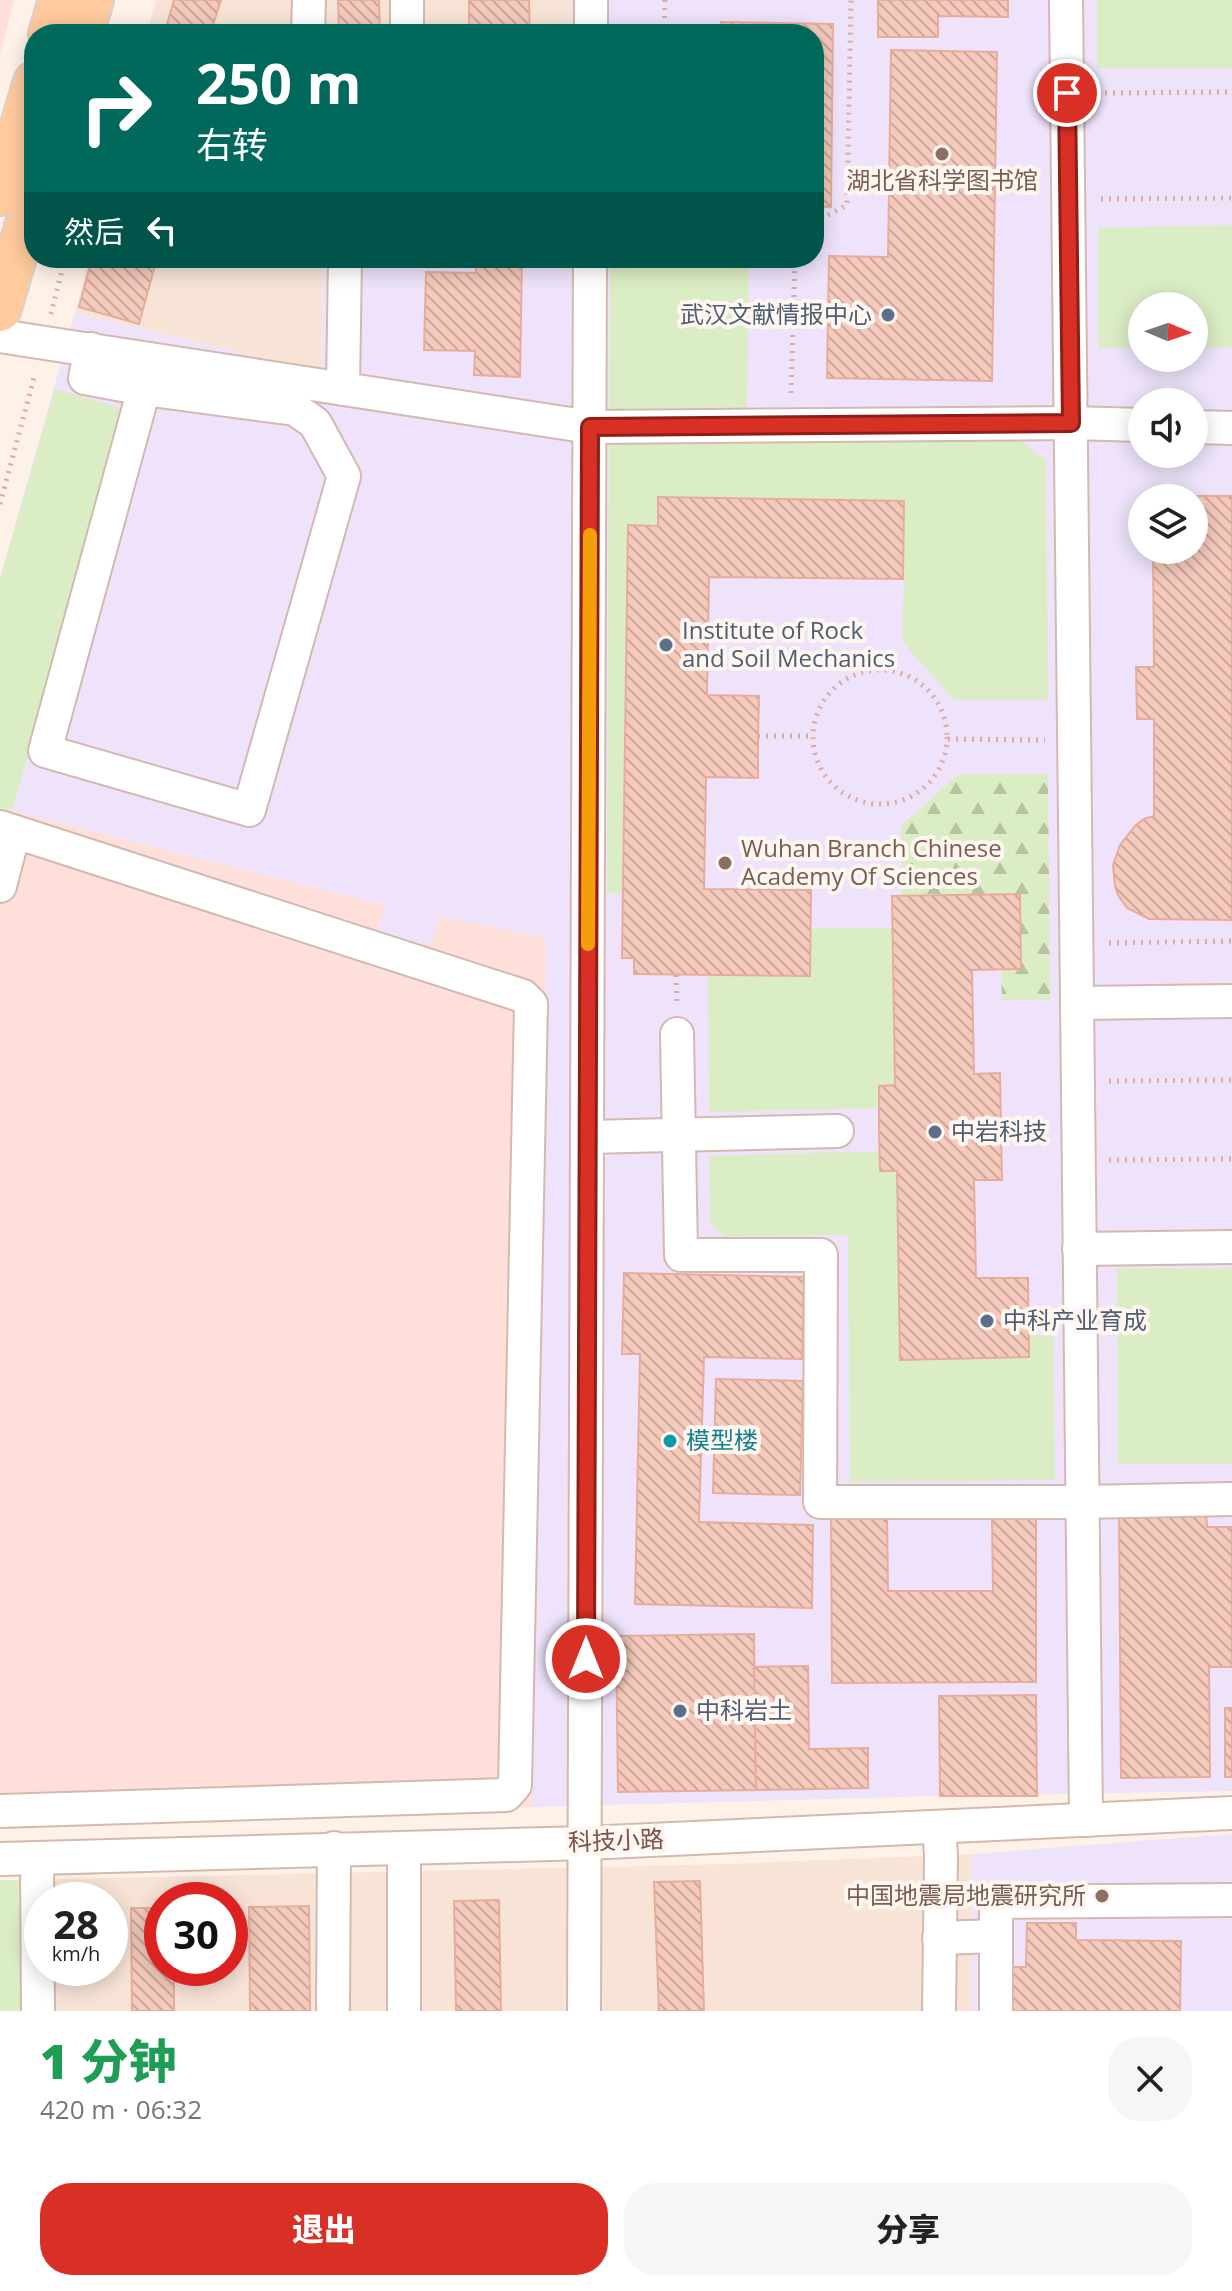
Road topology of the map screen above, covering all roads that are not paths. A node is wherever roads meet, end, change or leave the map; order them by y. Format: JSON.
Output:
{"nodes":[{"id":1,"x":59,"y":0,"type":"edge"},
{"id":2,"x":93,"y":0,"type":"edge"},
{"id":3,"x":309,"y":0,"type":"edge"},
{"id":4,"x":407,"y":0,"type":"edge"},
{"id":5,"x":591,"y":0,"type":"edge"},
{"id":6,"x":1066,"y":0,"type":"edge"},
{"id":7,"x":52,"y":24,"type":"edge"},
{"id":8,"x":86,"y":24,"type":"edge"},
{"id":9,"x":308,"y":24,"type":"edge"},
{"id":10,"x":407,"y":24,"type":"edge"},
{"id":11,"x":591,"y":24,"type":"edge"},
{"id":12,"x":24,"y":115,"type":"edge"},
{"id":13,"x":0,"y":195,"type":"edge"},
{"id":14,"x":24,"y":231,"type":"edge"},
{"id":15,"x":345,"y":268,"type":"edge"},
{"id":16,"x":590,"y":268,"type":"edge"},
{"id":17,"x":0,"y":311,"type":"edge"},
{"id":18,"x":0,"y":336,"type":"edge"},
{"id":19,"x":91,"y":349,"type":"junction"},
{"id":20,"x":144,"y":389,"type":"junction"},
{"id":21,"x":343,"y":389,"type":"junction"},
{"id":22,"x":1071,"y":423,"type":"junction"},
{"id":23,"x":1128,"y":425,"type":"edge"},
{"id":24,"x":590,"y":427,"type":"junction"},
{"id":25,"x":1208,"y":427,"type":"edge"},
{"id":26,"x":1232,"y":428,"type":"edge"},
{"id":27,"x":7,"y":829,"type":"edge"},
{"id":28,"x":0,"y":886,"type":"edge"},
{"id":29,"x":1232,"y":1001,"type":"edge"},
{"id":30,"x":1077,"y":1003,"type":"junction"},
{"id":31,"x":677,"y":1034,"type":"dead end"},
{"id":32,"x":837,"y":1131,"type":"dead end"},
{"id":33,"x":679,"y":1135,"type":"junction"},
{"id":34,"x":588,"y":1137,"type":"junction"},
{"id":35,"x":1232,"y":1247,"type":"edge"},
{"id":36,"x":1079,"y":1249,"type":"junction"},
{"id":37,"x":1232,"y":1499,"type":"edge"},
{"id":38,"x":1082,"y":1502,"type":"junction"},
{"id":39,"x":0,"y":1811,"type":"edge"},
{"id":40,"x":1232,"y":1813,"type":"edge"},
{"id":41,"x":1086,"y":1820,"type":"junction"},
{"id":42,"x":939,"y":1827,"type":"junction"},
{"id":43,"x":586,"y":1843,"type":"junction"},
{"id":44,"x":334,"y":1848,"type":"junction"},
{"id":45,"x":404,"y":1848,"type":"junction"},
{"id":46,"x":37,"y":1858,"type":"junction"},
{"id":47,"x":0,"y":1859,"type":"edge"},
{"id":48,"x":1232,"y":1900,"type":"edge"},
{"id":49,"x":996,"y":1936,"type":"junction"},
{"id":50,"x":939,"y":1938,"type":"junction"},
{"id":51,"x":38,"y":2011,"type":"edge"},
{"id":52,"x":333,"y":2011,"type":"edge"},
{"id":53,"x":404,"y":2011,"type":"edge"},
{"id":54,"x":584,"y":2011,"type":"edge"},
{"id":55,"x":939,"y":2011,"type":"edge"},
{"id":56,"x":996,"y":2011,"type":"edge"}],
"edges":[{"from":1,"to":7,"type":"main road"},
{"from":2,"to":8,"type":"main road"},
{"from":3,"to":9,"type":"street"},
{"from":4,"to":10,"type":"street"},
{"from":5,"to":11,"type":"street"},
{"from":6,"to":22,"type":"street"},
{"from":12,"to":13,"type":"main road"},
{"from":14,"to":17,"type":"main road"},
{"from":15,"to":21,"type":"street"},
{"from":16,"to":24,"type":"street"},
{"from":18,"to":19,"type":"street"},
{"from":19,"to":20,"type":"street"},
{"from":19,"to":21,"type":"street"},
{"from":20,"to":20,"type":"street"},
{"from":21,"to":24,"type":"street"},
{"from":22,"to":23,"type":"street"},
{"from":22,"to":24,"type":"street"},
{"from":22,"to":30,"type":"street"},
{"from":24,"to":34,"type":"street"},
{"from":25,"to":26,"type":"street"},
{"from":27,"to":28,"type":"street"},
{"from":27,"to":39,"type":"street"},
{"from":29,"to":30,"type":"street"},
{"from":30,"to":36,"type":"street"},
{"from":31,"to":33,"type":"street"},
{"from":32,"to":33,"type":"street"},
{"from":33,"to":34,"type":"street"},
{"from":33,"to":38,"type":"street"},
{"from":34,"to":43,"type":"street"},
{"from":35,"to":36,"type":"street"},
{"from":36,"to":38,"type":"street"},
{"from":37,"to":38,"type":"street"},
{"from":38,"to":41,"type":"street"},
{"from":40,"to":41,"type":"street","name":"科技小路"},
{"from":41,"to":42,"type":"street","name":"科技小路"},
{"from":42,"to":43,"type":"street","name":"科技小路"},
{"from":42,"to":50,"type":"street"},
{"from":43,"to":45,"type":"street","name":"科技小路"},
{"from":43,"to":54,"type":"street"},
{"from":44,"to":45,"type":"street","name":"科技小路"},
{"from":44,"to":46,"type":"street","name":"科技小路"},
{"from":44,"to":52,"type":"street"},
{"from":45,"to":53,"type":"street"},
{"from":46,"to":47,"type":"street","name":"科技小路"},
{"from":46,"to":51,"type":"street"},
{"from":48,"to":49,"type":"street"},
{"from":49,"to":50,"type":"street"},
{"from":49,"to":56,"type":"street"},
{"from":50,"to":55,"type":"street"}]}
